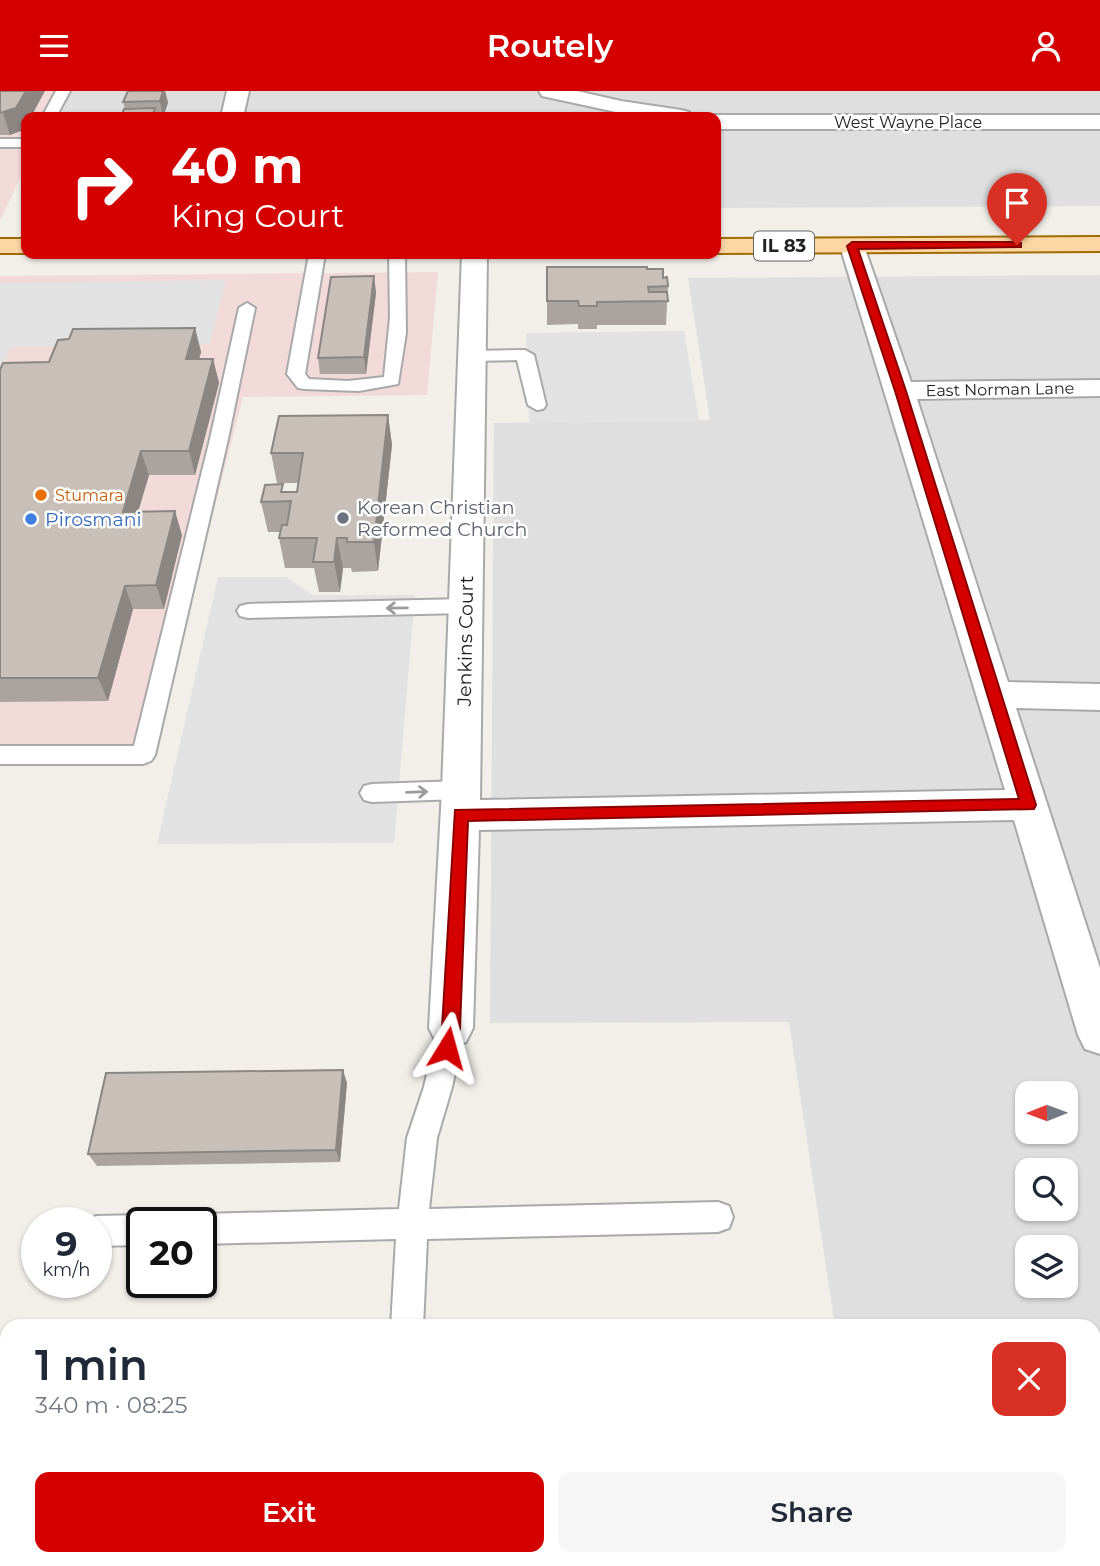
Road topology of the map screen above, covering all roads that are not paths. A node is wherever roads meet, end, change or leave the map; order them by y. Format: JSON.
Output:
{"nodes":[{"id":1,"x":63,"y":91,"type":"edge"},
{"id":2,"x":239,"y":91,"type":"edge"},
{"id":3,"x":550,"y":91,"type":"edge"},
{"id":4,"x":52,"y":112,"type":"edge"},
{"id":5,"x":233,"y":112,"type":"edge"},
{"id":6,"x":644,"y":112,"type":"edge"},
{"id":7,"x":721,"y":122,"type":"edge"},
{"id":8,"x":1100,"y":122,"type":"edge"},
{"id":9,"x":0,"y":143,"type":"edge"},
{"id":10,"x":21,"y":143,"type":"edge"},
{"id":11,"x":1100,"y":244,"type":"edge"},
{"id":12,"x":0,"y":246,"type":"edge"},
{"id":13,"x":21,"y":246,"type":"edge"},
{"id":14,"x":721,"y":246,"type":"edge"},
{"id":15,"x":852,"y":246,"type":"junction"},
{"id":16,"x":316,"y":259,"type":"edge"},
{"id":17,"x":397,"y":259,"type":"edge"},
{"id":18,"x":474,"y":259,"type":"edge"},
{"id":19,"x":247,"y":308,"type":"dead end"},
{"id":20,"x":471,"y":356,"type":"junction"},
{"id":21,"x":1100,"y":388,"type":"edge"},
{"id":22,"x":900,"y":391,"type":"junction"},
{"id":23,"x":537,"y":405,"type":"dead end"},
{"id":24,"x":465,"y":606,"type":"junction"},
{"id":25,"x":248,"y":611,"type":"dead end"},
{"id":26,"x":995,"y":695,"type":"junction"},
{"id":27,"x":1100,"y":697,"type":"edge"},
{"id":28,"x":0,"y":755,"type":"edge"},
{"id":29,"x":372,"y":793,"type":"dead end"},
{"id":30,"x":461,"y":803,"type":"junction"},
{"id":31,"x":1029,"y":805,"type":"junction"},
{"id":32,"x":451,"y":1028,"type":"joint"},
{"id":33,"x":1100,"y":1035,"type":"edge"},
{"id":34,"x":718,"y":1217,"type":"dead end"},
{"id":35,"x":412,"y":1227,"type":"junction"},
{"id":36,"x":217,"y":1229,"type":"edge"},
{"id":37,"x":407,"y":1319,"type":"edge"}],
"edges":[{"from":1,"to":4,"type":"lane"},
{"from":2,"to":5,"type":"street"},
{"from":3,"to":6,"type":"street"},
{"from":7,"to":8,"type":"street","name":"West Wayne Place"},
{"from":9,"to":10,"type":"lane"},
{"from":11,"to":15,"type":"main road","number":"IL 83"},
{"from":12,"to":13,"type":"main road"},
{"from":14,"to":15,"type":"main road","number":"IL 83"},
{"from":15,"to":22,"type":"street"},
{"from":16,"to":17,"type":"lane"},
{"from":18,"to":20,"type":"street","name":"Jenkins Court"},
{"from":19,"to":28,"type":"lane"},
{"from":20,"to":23,"type":"lane"},
{"from":20,"to":24,"type":"street","name":"Jenkins Court"},
{"from":21,"to":22,"type":"street","name":"East Norman Lane"},
{"from":22,"to":26,"type":"street"},
{"from":24,"to":25,"type":"lane","one_way":true},
{"from":24,"to":30,"type":"street","name":"Jenkins Court"},
{"from":26,"to":27,"type":"street"},
{"from":26,"to":31,"type":"street"},
{"from":29,"to":30,"type":"lane","one_way":true},
{"from":30,"to":31,"type":"street"},
{"from":30,"to":32,"type":"street","name":"Jenkins Court"},
{"from":31,"to":33,"type":"street"},
{"from":32,"to":35,"type":"lane"},
{"from":34,"to":35,"type":"lane"},
{"from":35,"to":36,"type":"lane"},
{"from":35,"to":37,"type":"lane"}]}
